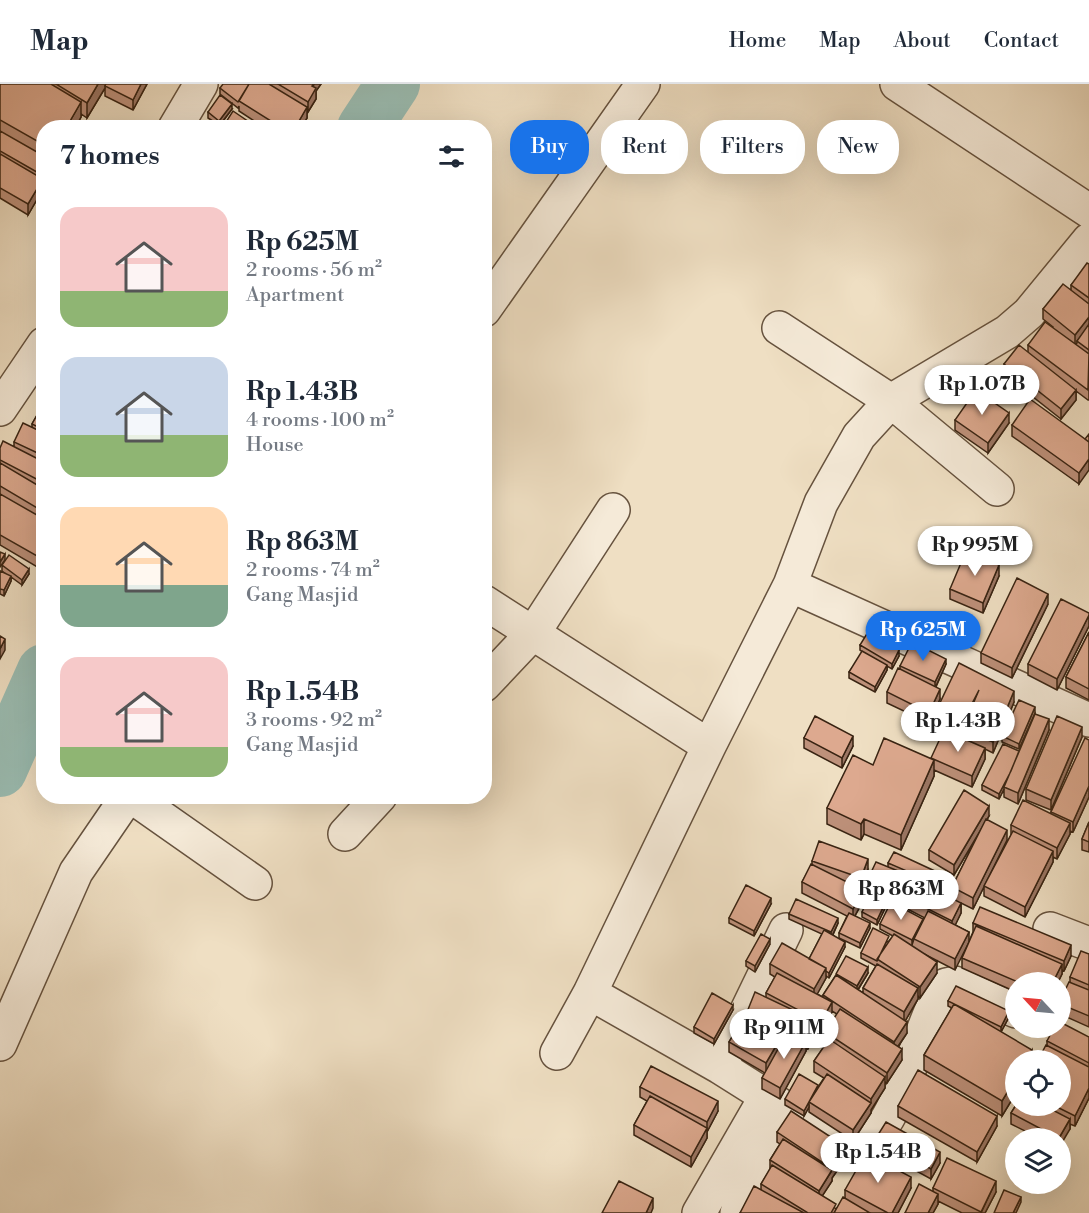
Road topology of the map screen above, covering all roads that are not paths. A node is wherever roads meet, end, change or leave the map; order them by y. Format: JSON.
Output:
{"nodes":[{"id":1,"x":201,"y":84,"type":"edge"},
{"id":2,"x":642,"y":84,"type":"edge"},
{"id":3,"x":897,"y":84,"type":"edge"},
{"id":4,"x":180,"y":120,"type":"edge"},
{"id":5,"x":1089,"y":211,"type":"edge"},
{"id":6,"x":1085,"y":253,"type":"edge"},
{"id":7,"x":492,"y":299,"type":"edge"},
{"id":8,"x":778,"y":328,"type":"dead end"},
{"id":9,"x":35,"y":378,"type":"edge"},
{"id":10,"x":891,"y":401,"type":"junction"},
{"id":11,"x":0,"y":409,"type":"edge"},
{"id":12,"x":996,"y":489,"type":"dead end"},
{"id":13,"x":613,"y":510,"type":"dead end"},
{"id":14,"x":790,"y":585,"type":"junction"},
{"id":15,"x":492,"y":607,"type":"edge"},
{"id":16,"x":534,"y":632,"type":"junction"},
{"id":17,"x":492,"y":677,"type":"edge"},
{"id":18,"x":1089,"y":720,"type":"edge"},
{"id":19,"x":709,"y":746,"type":"junction"},
{"id":20,"x":124,"y":804,"type":"edge"},
{"id":21,"x":141,"y":804,"type":"edge"},
{"id":22,"x":373,"y":804,"type":"edge"},
{"id":23,"x":345,"y":834,"type":"dead end"},
{"id":24,"x":255,"y":883,"type":"dead end"},
{"id":25,"x":1050,"y":929,"type":"dead end"},
{"id":26,"x":786,"y":930,"type":"dead end"},
{"id":27,"x":1089,"y":944,"type":"edge"},
{"id":28,"x":590,"y":993,"type":"junction"},
{"id":29,"x":1005,"y":1006,"type":"edge"},
{"id":30,"x":0,"y":1044,"type":"edge"},
{"id":31,"x":557,"y":1053,"type":"dead end"},
{"id":32,"x":720,"y":1067,"type":"junction"},
{"id":33,"x":777,"y":1102,"type":"junction"},
{"id":34,"x":699,"y":1213,"type":"edge"},
{"id":35,"x":737,"y":1213,"type":"edge"}],
"edges":[{"from":1,"to":4,"type":"street"},
{"from":2,"to":7,"type":"street"},
{"from":3,"to":5,"type":"street"},
{"from":6,"to":10,"type":"street"},
{"from":8,"to":10,"type":"street"},
{"from":9,"to":11,"type":"street"},
{"from":10,"to":12,"type":"street"},
{"from":10,"to":14,"type":"street"},
{"from":13,"to":16,"type":"street"},
{"from":14,"to":18,"type":"street"},
{"from":14,"to":19,"type":"street"},
{"from":15,"to":16,"type":"street"},
{"from":16,"to":17,"type":"street"},
{"from":16,"to":19,"type":"street"},
{"from":19,"to":28,"type":"street"},
{"from":20,"to":30,"type":"street"},
{"from":21,"to":24,"type":"street"},
{"from":22,"to":23,"type":"street"},
{"from":25,"to":27,"type":"street"},
{"from":26,"to":32,"type":"street"},
{"from":28,"to":31,"type":"street"},
{"from":28,"to":32,"type":"street"},
{"from":29,"to":33,"type":"street"},
{"from":32,"to":33,"type":"street"},
{"from":33,"to":34,"type":"street"},
{"from":33,"to":35,"type":"street"}]}
